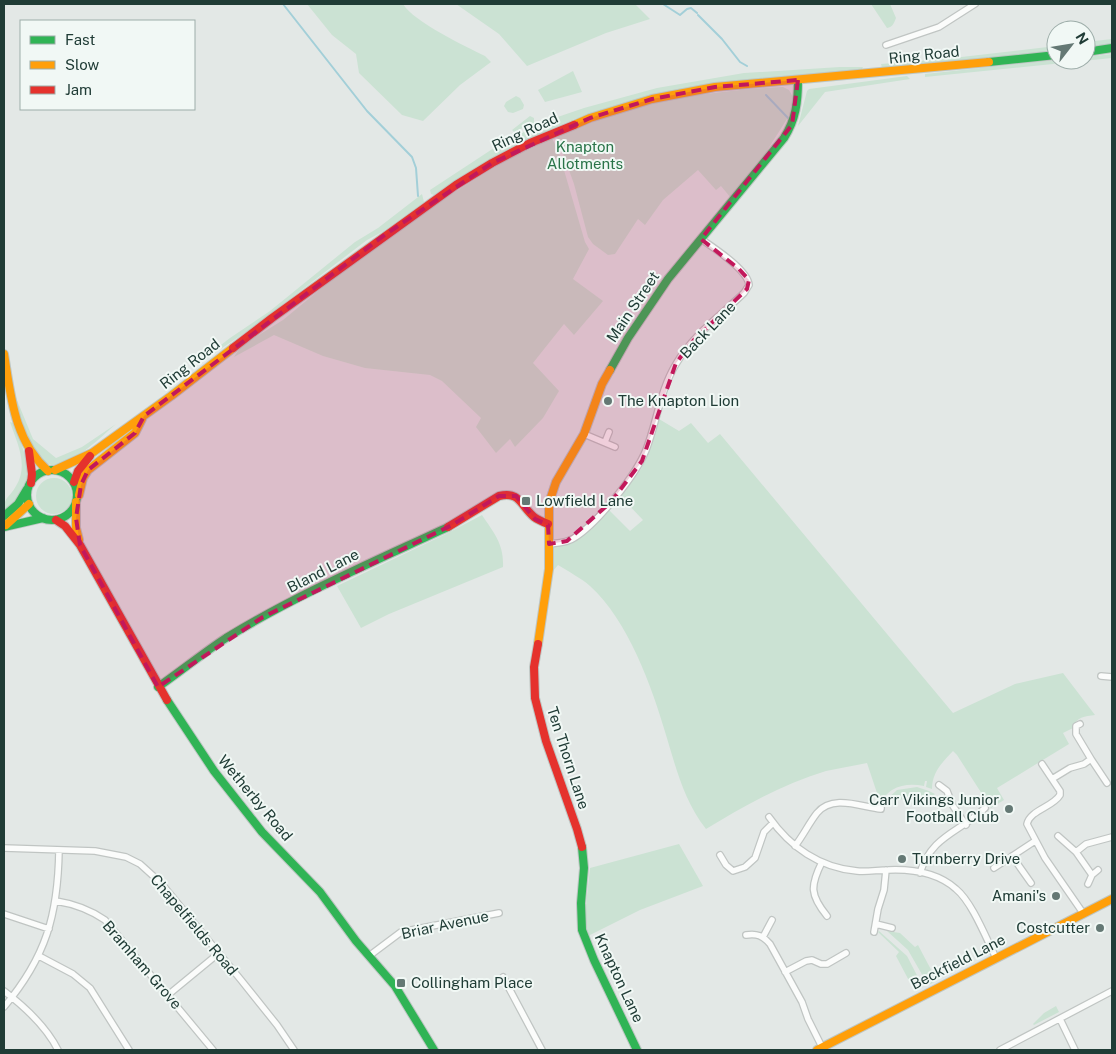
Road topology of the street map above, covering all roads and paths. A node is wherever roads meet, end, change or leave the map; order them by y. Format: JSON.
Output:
{"nodes":[{"id":1,"x":975,"y":4,"type":"edge"},
{"id":2,"x":886,"y":44,"type":"dead end"},
{"id":3,"x":1112,"y":48,"type":"edge"},
{"id":4,"x":1096,"y":50,"type":"edge"},
{"id":5,"x":1046,"y":56,"type":"edge"},
{"id":6,"x":798,"y":80,"type":"junction"},
{"id":7,"x":701,"y":239,"type":"junction"},
{"id":8,"x":4,"y":354,"type":"edge"},
{"id":9,"x":144,"y":416,"type":"junction"},
{"id":10,"x":610,"y":432,"type":"dead end"},
{"id":11,"x":584,"y":434,"type":"junction"},
{"id":12,"x":605,"y":442,"type":"junction"},
{"id":13,"x":615,"y":447,"type":"dead end"},
{"id":14,"x":28,"y":449,"type":"junction"},
{"id":15,"x":92,"y":453,"type":"junction"},
{"id":16,"x":51,"y":470,"type":"junction"},
{"id":17,"x":31,"y":481,"type":"junction"},
{"id":18,"x":74,"y":482,"type":"junction"},
{"id":19,"x":29,"y":504,"type":"junction"},
{"id":20,"x":76,"y":506,"type":"junction"},
{"id":21,"x":4,"y":516,"type":"edge"},
{"id":22,"x":43,"y":518,"type":"junction"},
{"id":23,"x":56,"y":520,"type":"junction"},
{"id":24,"x":548,"y":524,"type":"junction"},
{"id":25,"x":4,"y":528,"type":"edge"},
{"id":26,"x":549,"y":544,"type":"junction"},
{"id":27,"x":80,"y":545,"type":"junction"},
{"id":28,"x":548,"y":577,"type":"joint"},
{"id":29,"x":1101,"y":676,"type":"dead end"},
{"id":30,"x":1112,"y":677,"type":"edge"},
{"id":31,"x":158,"y":687,"type":"junction"},
{"id":32,"x":1080,"y":724,"type":"dead end"},
{"id":33,"x":1091,"y":759,"type":"junction"},
{"id":34,"x":1042,"y":764,"type":"dead end"},
{"id":35,"x":1052,"y":779,"type":"junction"},
{"id":36,"x":1107,"y":783,"type":"dead end"},
{"id":37,"x":939,"y":785,"type":"dead end"},
{"id":38,"x":985,"y":808,"type":"dead end"},
{"id":39,"x":881,"y":809,"type":"dead end"},
{"id":40,"x":966,"y":825,"type":"junction"},
{"id":41,"x":1058,"y":836,"type":"dead end"},
{"id":42,"x":1112,"y":837,"type":"edge"},
{"id":43,"x":1035,"y":841,"type":"junction"},
{"id":44,"x":796,"y":846,"type":"junction"},
{"id":45,"x":4,"y":848,"type":"edge"},
{"id":46,"x":59,"y":850,"type":"junction"},
{"id":47,"x":1076,"y":852,"type":"junction"},
{"id":48,"x":720,"y":855,"type":"dead end"},
{"id":49,"x":1012,"y":856,"type":"junction"},
{"id":50,"x":822,"y":862,"type":"junction"},
{"id":51,"x":994,"y":868,"type":"dead end"},
{"id":52,"x":886,"y":870,"type":"junction"},
{"id":53,"x":1098,"y":870,"type":"dead end"},
{"id":54,"x":920,"y":873,"type":"junction"},
{"id":55,"x":1092,"y":875,"type":"junction"},
{"id":56,"x":1031,"y":884,"type":"dead end"},
{"id":57,"x":1088,"y":884,"type":"dead end"},
{"id":58,"x":583,"y":886,"type":"joint"},
{"id":59,"x":1112,"y":899,"type":"edge"},
{"id":60,"x":56,"y":901,"type":"junction"},
{"id":61,"x":499,"y":913,"type":"dead end"},
{"id":62,"x":1083,"y":913,"type":"junction"},
{"id":63,"x":4,"y":914,"type":"edge"},
{"id":64,"x":827,"y":916,"type":"dead end"},
{"id":65,"x":772,"y":920,"type":"dead end"},
{"id":66,"x":876,"y":924,"type":"junction"},
{"id":67,"x":892,"y":928,"type":"dead end"},
{"id":68,"x":49,"y":929,"type":"junction"},
{"id":69,"x":874,"y":932,"type":"dead end"},
{"id":70,"x":746,"y":935,"type":"dead end"},
{"id":71,"x":763,"y":937,"type":"junction"},
{"id":72,"x":219,"y":953,"type":"junction"},
{"id":73,"x":846,"y":953,"type":"dead end"},
{"id":74,"x":38,"y":956,"type":"junction"},
{"id":75,"x":368,"y":956,"type":"junction"},
{"id":76,"x":996,"y":958,"type":"junction"},
{"id":77,"x":786,"y":972,"type":"junction"},
{"id":78,"x":503,"y":977,"type":"dead end"},
{"id":79,"x":4,"y":990,"type":"edge"},
{"id":80,"x":1112,"y":991,"type":"edge"},
{"id":81,"x":168,"y":996,"type":"junction"},
{"id":82,"x":12,"y":997,"type":"junction"},
{"id":83,"x":4,"y":1007,"type":"edge"},
{"id":84,"x":1060,"y":1019,"type":"junction"},
{"id":85,"x":819,"y":1049,"type":"edge"},
{"id":86,"x":58,"y":1050,"type":"edge"},
{"id":87,"x":130,"y":1050,"type":"edge"},
{"id":88,"x":213,"y":1050,"type":"edge"},
{"id":89,"x":294,"y":1050,"type":"edge"},
{"id":90,"x":434,"y":1050,"type":"edge"},
{"id":91,"x":542,"y":1050,"type":"edge"},
{"id":92,"x":637,"y":1050,"type":"edge"},
{"id":93,"x":1000,"y":1050,"type":"edge"},
{"id":94,"x":1076,"y":1050,"type":"edge"}],
"edges":[{"from":1,"to":2,"type":"street"},
{"from":3,"to":4,"type":"main road"},
{"from":5,"to":6,"type":"main road","name":"Ring Road"},
{"from":6,"to":7,"type":"main road","name":"Main Street"},
{"from":6,"to":9,"type":"main road","name":"Ring Road"},
{"from":7,"to":11,"type":"main road","name":"Main Street"},
{"from":7,"to":26,"type":"street","name":"Back Lane"},
{"from":8,"to":14,"type":"main road"},
{"from":9,"to":15,"type":"main road","name":"Ring Road"},
{"from":9,"to":20,"type":"main road"},
{"from":10,"to":12,"type":"street"},
{"from":11,"to":12,"type":"street"},
{"from":11,"to":24,"type":"main road","name":"Main Street"},
{"from":12,"to":13,"type":"street"},
{"from":14,"to":16,"type":"main road"},
{"from":14,"to":17,"type":"main road"},
{"from":15,"to":16,"type":"main road","name":"Ring Road"},
{"from":15,"to":18,"type":"main road","name":"Ring Road"},
{"from":16,"to":17,"type":"main road"},
{"from":16,"to":18,"type":"main road"},
{"from":17,"to":19,"type":"main road"},
{"from":17,"to":21,"type":"main road"},
{"from":18,"to":20,"type":"main road"},
{"from":19,"to":22,"type":"main road"},
{"from":19,"to":25,"type":"main road"},
{"from":20,"to":23,"type":"main road"},
{"from":20,"to":27,"type":"main road","name":"Wetherby Road"},
{"from":22,"to":23,"type":"main road"},
{"from":22,"to":25,"type":"main road"},
{"from":23,"to":27,"type":"main road","name":"Wetherby Road"},
{"from":24,"to":26,"type":"main road","name":"Main Street"},
{"from":24,"to":31,"type":"main road","name":"Bland Lane"},
{"from":26,"to":28,"type":"main road","name":"Main Street"},
{"from":27,"to":31,"type":"main road","name":"Wetherby Road"},
{"from":28,"to":58,"type":"main road","name":"Ten Thorn Lane"},
{"from":29,"to":30,"type":"street"},
{"from":31,"to":75,"type":"main road","name":"Wetherby Road"},
{"from":32,"to":33,"type":"street"},
{"from":33,"to":35,"type":"street"},
{"from":33,"to":36,"type":"street"},
{"from":34,"to":35,"type":"street"},
{"from":35,"to":43,"type":"street"},
{"from":37,"to":40,"type":"street"},
{"from":38,"to":40,"type":"street"},
{"from":39,"to":44,"type":"street"},
{"from":40,"to":54,"type":"street"},
{"from":41,"to":47,"type":"street"},
{"from":42,"to":47,"type":"street"},
{"from":43,"to":49,"type":"street"},
{"from":43,"to":62,"type":"street"},
{"from":44,"to":48,"type":"street"},
{"from":44,"to":50,"type":"street"},
{"from":45,"to":46,"type":"street","name":"Chapelfields Road"},
{"from":46,"to":60,"type":"street"},
{"from":46,"to":72,"type":"street","name":"Chapelfields Road"},
{"from":47,"to":55,"type":"street"},
{"from":49,"to":51,"type":"street"},
{"from":49,"to":56,"type":"street"},
{"from":50,"to":52,"type":"street"},
{"from":50,"to":64,"type":"street"},
{"from":52,"to":54,"type":"street"},
{"from":52,"to":66,"type":"street"},
{"from":53,"to":55,"type":"street"},
{"from":54,"to":76,"type":"street"},
{"from":55,"to":57,"type":"street"},
{"from":58,"to":92,"type":"main road","name":"Knapton Lane"},
{"from":59,"to":62,"type":"main road","name":"Beckfield Lane"},
{"from":60,"to":68,"type":"street"},
{"from":60,"to":81,"type":"street","name":"Bramham Grove"},
{"from":61,"to":75,"type":"street","name":"Briar Avenue"},
{"from":62,"to":76,"type":"main road","name":"Beckfield Lane"},
{"from":63,"to":68,"type":"street"},
{"from":65,"to":71,"type":"street"},
{"from":66,"to":67,"type":"street"},
{"from":66,"to":69,"type":"street"},
{"from":68,"to":74,"type":"street"},
{"from":70,"to":71,"type":"street"},
{"from":71,"to":77,"type":"street"},
{"from":72,"to":81,"type":"street"},
{"from":72,"to":89,"type":"street","name":"Chapelfields Road"},
{"from":73,"to":77,"type":"street"},
{"from":74,"to":82,"type":"street"},
{"from":74,"to":87,"type":"street"},
{"from":75,"to":90,"type":"main road","name":"Wetherby Road"},
{"from":76,"to":85,"type":"main road","name":"Beckfield Lane"},
{"from":77,"to":85,"type":"street"},
{"from":78,"to":91,"type":"street"},
{"from":79,"to":82,"type":"street"},
{"from":80,"to":84,"type":"street"},
{"from":81,"to":88,"type":"street","name":"Bramham Grove"},
{"from":82,"to":83,"type":"street"},
{"from":82,"to":86,"type":"street"},
{"from":84,"to":93,"type":"street"},
{"from":84,"to":94,"type":"street"}]}
